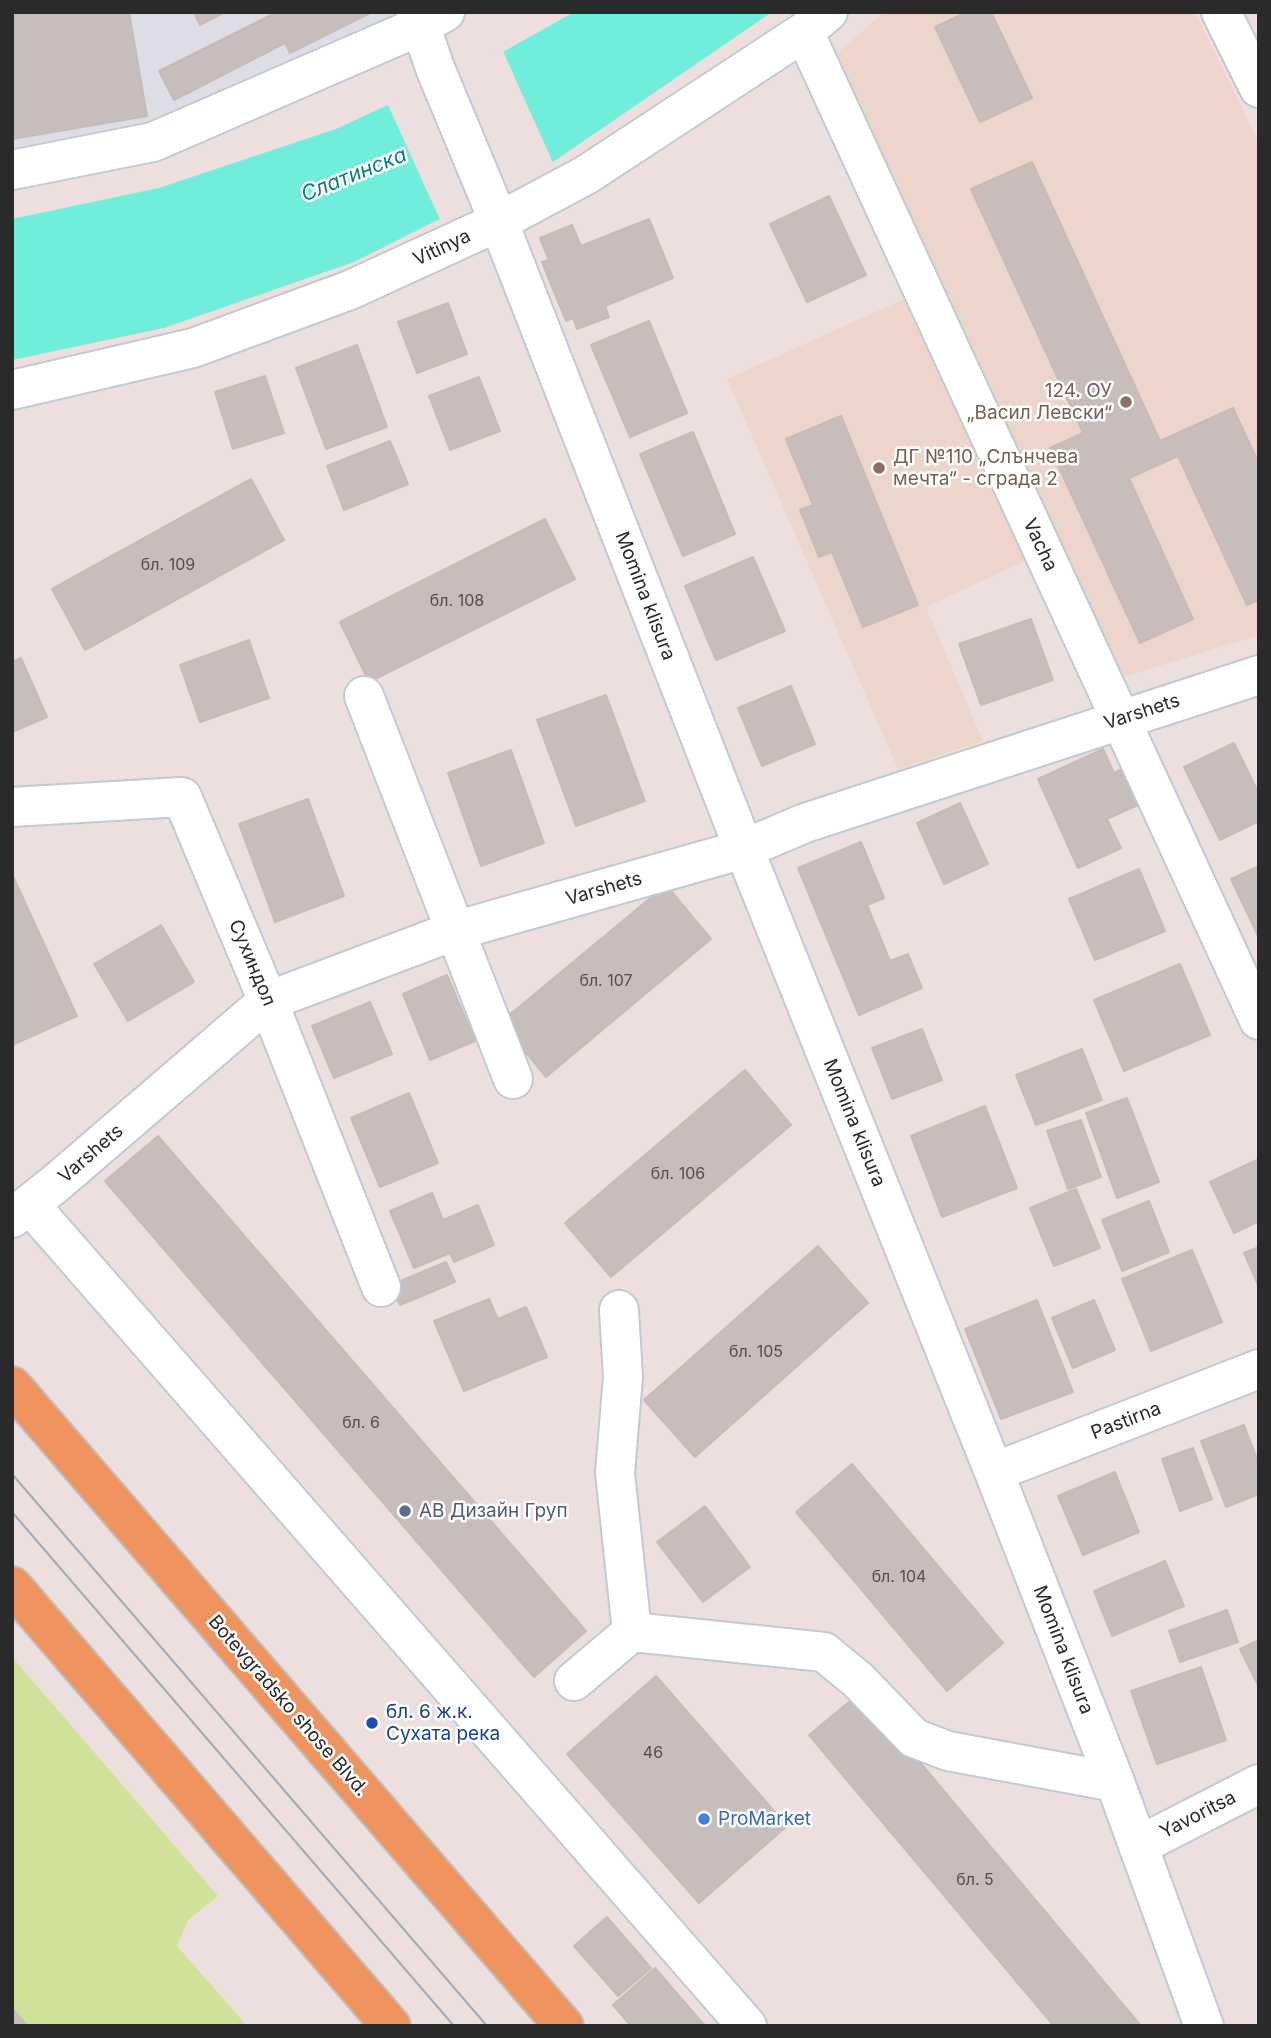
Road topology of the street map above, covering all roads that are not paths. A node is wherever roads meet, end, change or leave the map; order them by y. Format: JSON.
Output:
{"nodes":[{"id":1,"x":427,"y":17,"type":"edge"},
{"id":2,"x":816,"y":22,"type":"edge"},
{"id":3,"x":1236,"y":22,"type":"edge"},
{"id":4,"x":1259,"y":88,"type":"edge"},
{"id":5,"x":12,"y":170,"type":"edge"},
{"id":6,"x":495,"y":214,"type":"junction"},
{"id":7,"x":12,"y":390,"type":"edge"},
{"id":8,"x":1259,"y":675,"type":"edge"},
{"id":9,"x":364,"y":696,"type":"dead end"},
{"id":10,"x":1120,"y":719,"type":"junction"},
{"id":11,"x":12,"y":807,"type":"edge"},
{"id":12,"x":744,"y":849,"type":"junction"},
{"id":13,"x":454,"y":931,"type":"junction"},
{"id":14,"x":268,"y":1001,"type":"junction"},
{"id":15,"x":1259,"y":1020,"type":"edge"},
{"id":16,"x":513,"y":1079,"type":"dead end"},
{"id":17,"x":21,"y":1212,"type":"edge"},
{"id":18,"x":381,"y":1287,"type":"dead end"},
{"id":19,"x":619,"y":1310,"type":"dead end"},
{"id":20,"x":1259,"y":1369,"type":"edge"},
{"id":21,"x":12,"y":1386,"type":"edge"},
{"id":22,"x":994,"y":1472,"type":"junction"},
{"id":23,"x":12,"y":1586,"type":"edge"},
{"id":24,"x":632,"y":1632,"type":"junction"},
{"id":25,"x":574,"y":1681,"type":"dead end"},
{"id":26,"x":1115,"y":1782,"type":"junction"},
{"id":27,"x":1259,"y":1784,"type":"edge"},
{"id":28,"x":1138,"y":1846,"type":"junction"},
{"id":29,"x":391,"y":2026,"type":"edge"},
{"id":30,"x":564,"y":2026,"type":"edge"},
{"id":31,"x":747,"y":2026,"type":"edge"},
{"id":32,"x":1204,"y":2026,"type":"edge"}],
"edges":[{"from":1,"to":5,"type":"street"},
{"from":1,"to":6,"type":"street","name":"Momina klisura"},
{"from":2,"to":6,"type":"street","name":"Vitinya"},
{"from":2,"to":10,"type":"street","name":"Vacha"},
{"from":3,"to":4,"type":"street"},
{"from":6,"to":7,"type":"street","name":"Vitinya"},
{"from":6,"to":12,"type":"street","name":"Momina klisura"},
{"from":8,"to":10,"type":"street","name":"Varshets"},
{"from":9,"to":13,"type":"street"},
{"from":10,"to":12,"type":"street","name":"Varshets"},
{"from":10,"to":15,"type":"street","name":"Vacha"},
{"from":11,"to":14,"type":"street","name":"Сухиндол"},
{"from":12,"to":13,"type":"street","name":"Varshets"},
{"from":12,"to":22,"type":"street","name":"Momina klisura"},
{"from":13,"to":14,"type":"street","name":"Varshets"},
{"from":13,"to":16,"type":"street"},
{"from":14,"to":17,"type":"street","name":"Varshets"},
{"from":14,"to":18,"type":"street","name":"Сухиндол"},
{"from":17,"to":31,"type":"street"},
{"from":19,"to":24,"type":"street"},
{"from":20,"to":22,"type":"street","name":"Pastirna"},
{"from":21,"to":30,"type":"main road","name":"Botevgradsko shose Blvd."},
{"from":22,"to":26,"type":"street","name":"Momina klisura"},
{"from":23,"to":29,"type":"main road"},
{"from":24,"to":25,"type":"street"},
{"from":24,"to":26,"type":"street"},
{"from":26,"to":28,"type":"street","name":"Momina klisura"},
{"from":27,"to":28,"type":"street","name":"Yavoritsa"},
{"from":28,"to":32,"type":"street","name":"Momina klisura"}]}
